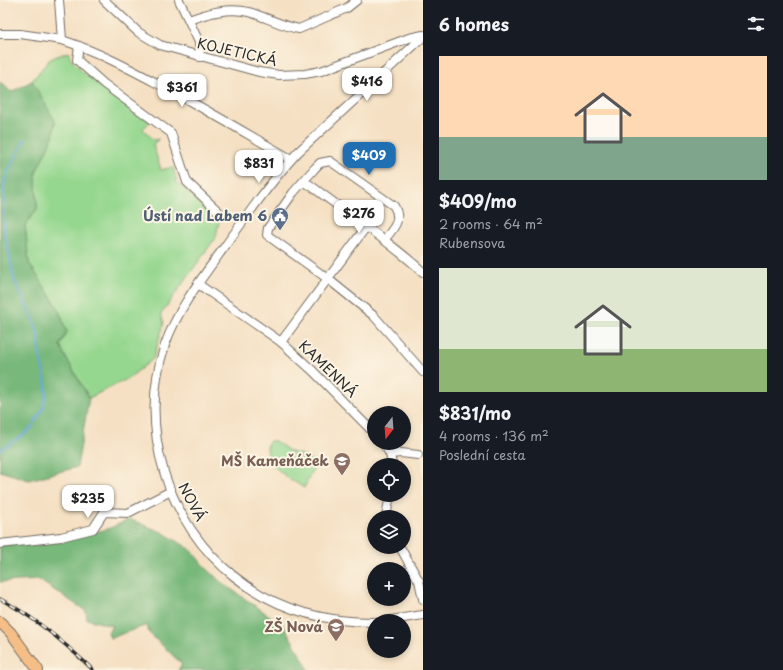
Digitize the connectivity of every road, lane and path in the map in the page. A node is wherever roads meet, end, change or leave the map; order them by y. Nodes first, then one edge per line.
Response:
1 (60, 0) edge
2 (104, 0) edge
3 (179, 0) edge
4 (357, 0) edge
5 (189, 20) junction
6 (0, 34) edge
7 (423, 36) edge
8 (62, 40) junction
9 (78, 46) junction
10 (200, 57) junction
11 (291, 159) junction
12 (303, 182) junction
13 (219, 212) dead end
14 (366, 226) junction
15 (385, 239) junction
16 (423, 272) edge
17 (328, 279) junction
18 (198, 284) junction
19 (281, 342) junction
20 (423, 372) edge
21 (367, 426) edge
22 (387, 450) edge
23 (390, 454) junction
24 (418, 456) dead end
25 (391, 458) edge
26 (171, 491) junction
27 (0, 544) edge
28 (405, 554) edge
29 (421, 579) edge
30 (423, 599) edge
31 (423, 615) edge
32 (411, 617) edge
33 (0, 622) edge
34 (367, 622) edge
35 (38, 670) edge

1 - 8 street
2 - 10 street, KOJETICKÁ
3 - 5 street
4 - 5 street
5 - 10 street
6 - 8 street
7 - 10 street, KOJETICKÁ
7 - 11 street, NOVÁ
8 - 9 street
9 - 11 street
9 - 13 street
11 - 18 street, NOVÁ
12 - 14 street
12 - 15 street
12 - 17 street
14 - 15 street
14 - 17 street
15 - 16 street
17 - 19 street
17 - 20 street
18 - 19 street
18 - 26 street, NOVÁ
19 - 21 street, KAMENNÁ
22 - 23 street
23 - 24 street
23 - 25 street
26 - 27 street
26 - 34 street, NOVÁ
28 - 29 street
29 - 30 street
31 - 32 street
33 - 35 main road

